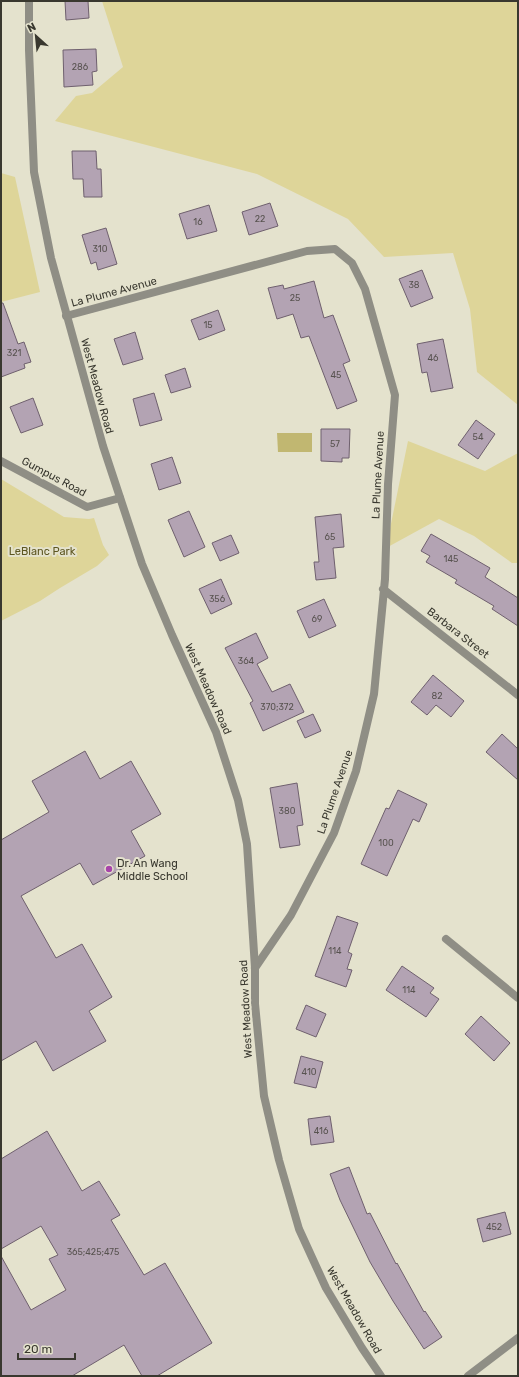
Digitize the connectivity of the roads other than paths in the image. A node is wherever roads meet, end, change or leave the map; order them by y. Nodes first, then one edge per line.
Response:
1 (29, 1) edge
2 (66, 316) junction
3 (1, 461) edge
4 (120, 498) junction
5 (384, 589) junction
6 (518, 695) edge
7 (446, 939) dead end
8 (255, 968) junction
9 (518, 998) edge
10 (518, 1338) edge
11 (381, 1376) edge
12 (468, 1376) edge

1 - 2 street, West Meadow Road
2 - 4 street, West Meadow Road
2 - 5 street, La Plume Avenue
3 - 4 street, Gumpus Road
4 - 8 street, West Meadow Road
5 - 6 street, Barbara Street
5 - 8 street, La Plume Avenue
7 - 9 street
8 - 11 street, West Meadow Road
10 - 12 street

